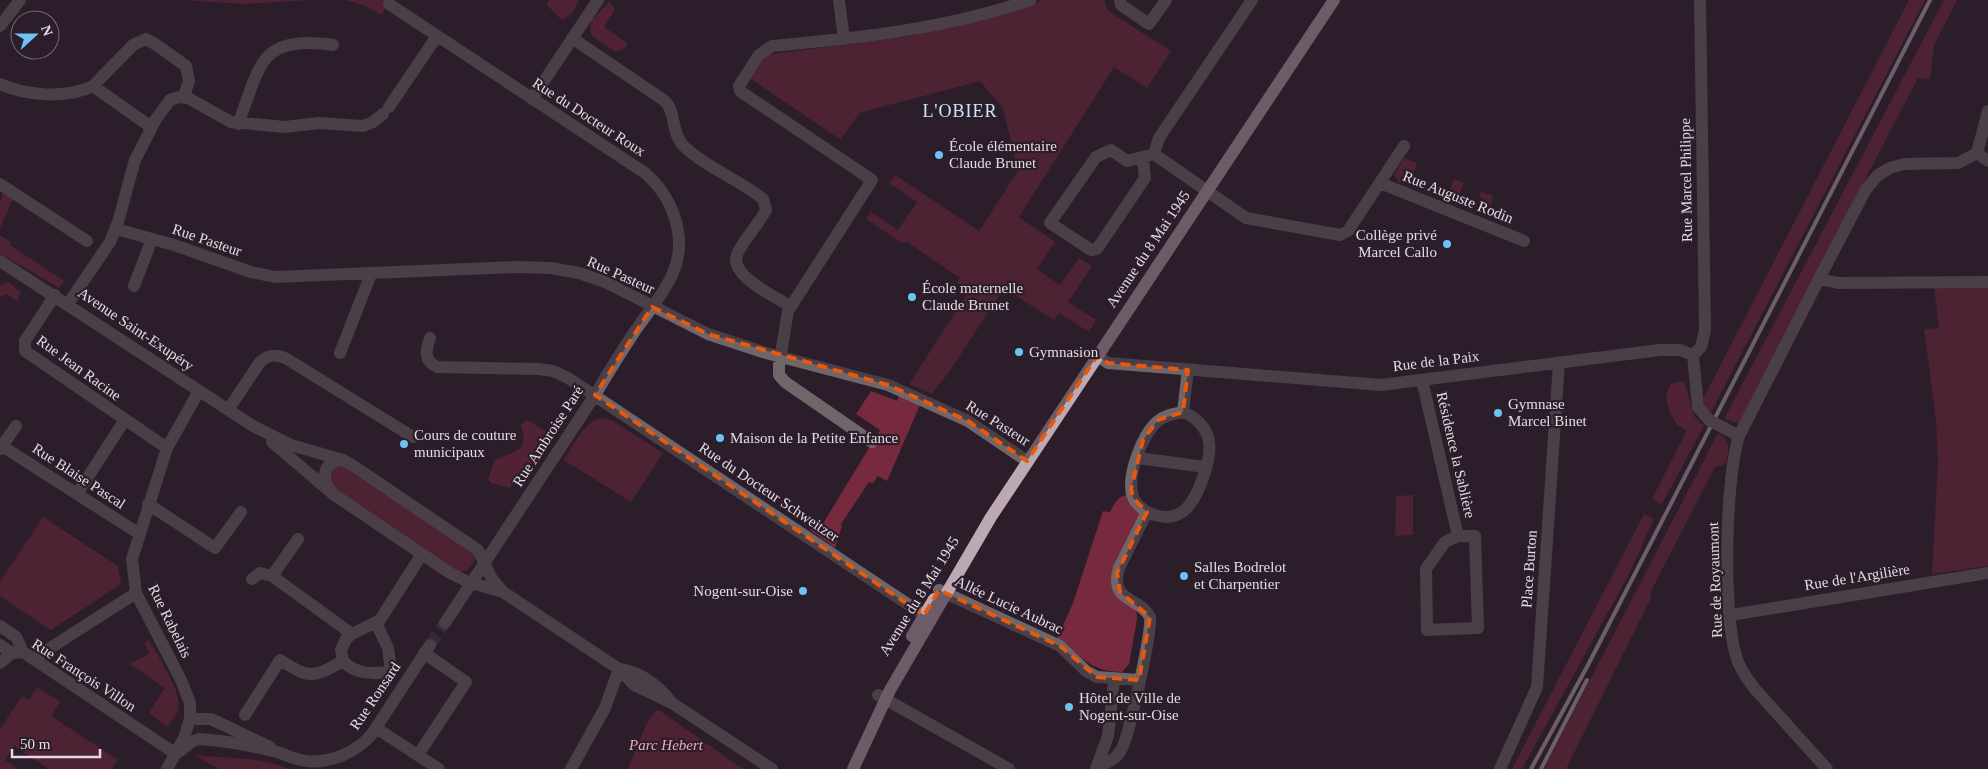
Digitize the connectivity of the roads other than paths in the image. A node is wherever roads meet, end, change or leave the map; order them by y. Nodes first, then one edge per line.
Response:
1 (20, 0) edge
2 (598, 0) edge
3 (839, 0) edge
4 (1030, 0) edge
5 (1120, 0) edge
6 (1166, 0) edge
7 (1252, 0) edge
8 (1334, 0) edge
9 (1700, 0) edge
10 (389, 4) dead end
11 (0, 26) edge
12 (436, 36) junction
13 (572, 38) junction
14 (844, 39) junction
15 (333, 45) dead end
16 (0, 84) edge
17 (93, 86) junction
18 (184, 96) junction
19 (532, 99) junction
20 (1988, 111) edge
21 (238, 124) junction
22 (151, 127) junction
23 (1404, 146) dead end
24 (1977, 153) junction
25 (1148, 156) junction
26 (1988, 162) edge
27 (1380, 183) junction
28 (0, 184) edge
29 (1207, 191) junction
30 (116, 229) junction
31 (152, 239) junction
32 (88, 241) dead end
33 (1524, 241) dead end
34 (0, 261) edge
35 (372, 274) junction
36 (1819, 279) junction
37 (1988, 282) edge
38 (134, 286) dead end
39 (54, 295) junction
40 (68, 304) junction
41 (790, 306) junction
42 (652, 307) junction
43 (430, 338) dead end
44 (340, 353) dead end
45 (1693, 355) junction
46 (1097, 356) junction
47 (780, 357) junction
48 (1559, 362) junction
49 (1188, 370) junction
50 (1422, 380) junction
51 (199, 391) junction
52 (595, 395) junction
53 (228, 410) junction
54 (1183, 412) junction
55 (124, 421) junction
56 (16, 426) dead end
57 (253, 426) junction
58 (1739, 436) junction
59 (412, 437) dead end
60 (872, 442) dead end
61 (1, 447) edge
62 (166, 448) junction
63 (1138, 458) junction
64 (343, 460) junction
65 (1027, 461) junction
66 (1205, 467) junction
67 (76, 494) junction
68 (333, 494) junction
69 (148, 504) junction
70 (241, 512) dead end
71 (1146, 512) junction
72 (138, 533) junction
73 (1458, 536) junction
74 (298, 539) dead end
75 (422, 554) junction
76 (485, 562) junction
77 (1988, 573) edge
78 (272, 576) junction
79 (252, 579) dead end
80 (472, 583) junction
81 (503, 592) junction
82 (943, 592) junction
83 (136, 593) junction
84 (924, 615) junction
85 (1731, 615) junction
86 (445, 623) tunnel mouth
87 (376, 624) junction
88 (0, 626) edge
89 (352, 634) junction
90 (0, 645) edge
91 (23, 655) junction
92 (343, 661) junction
93 (0, 663) edge
94 (619, 669) junction
95 (391, 671) junction
96 (1114, 680) junction
97 (1139, 680) junction
98 (405, 681) junction
99 (882, 697) junction
100 (245, 715) dead end
101 (190, 719) junction
102 (376, 728) junction
103 (281, 753) junction
104 (176, 754) junction
105 (418, 755) junction
106 (1096, 768) edge
107 (167, 769) edge
108 (439, 769) edge
109 (571, 769) edge
110 (772, 769) edge
111 (844, 769) edge
112 (853, 769) edge
113 (1009, 769) edge
114 (1500, 769) edge
115 (1827, 769) edge

1 - 11 street
2 - 13 street
3 - 14 street
4 - 14 street
5 - 6 street
7 - 25 street
8 - 29 main road, Avenue du 8 Mai 1945
9 - 45 street, Rue Marcel Philippe
10 - 12 street, Rue du Docteur Roux
12 - 19 street, Rue du Docteur Roux
12 - 21 street
13 - 19 street
13 - 41 street
14 - 41 street
15 - 21 street
16 - 17 street
17 - 18 street
17 - 22 street
18 - 21 street
18 - 22 street
19 - 42 street, Rue du Docteur Roux
20 - 24 street
22 - 30 street
23 - 27 street, Rue Auguste Rodin
24 - 26 street
24 - 36 street, Rue de Royaumont
25 - 25 street
25 - 29 street, Rue Auguste Rodin
27 - 29 street, Rue Auguste Rodin
27 - 33 street, Rue Auguste Rodin
28 - 32 street
29 - 46 main road, Avenue du 8 Mai 1945
30 - 31 street, Rue Pasteur
30 - 40 street
31 - 35 street, Rue Pasteur
31 - 38 street
34 - 39 street, Avenue Saint-Exupéry
35 - 42 street, Rue Pasteur
35 - 44 street
36 - 37 street
36 - 58 street, Rue de Royaumont
39 - 40 street, Avenue Saint-Exupéry
39 - 55 street, Rue Jean Racine
40 - 51 street, Avenue Saint-Exupéry
41 - 47 street
42 - 47 street, Rue Pasteur
42 - 52 street, Rue Ambroise Paré
43 - 52 street, Rue du Docteur Schweitzer
45 - 48 street, Rue de la Paix
45 - 58 street, bridge
46 - 49 street, Rue de la Paix
46 - 65 main road, Avenue du 8 Mai 1945
47 - 60 street
47 - 65 street, Rue Pasteur
48 - 50 street, Rue de la Paix
48 - 114 street, Place Burton
49 - 50 street, Rue de la Paix
49 - 54 street
50 - 73 street, Résidence la Sablière
51 - 53 street, Avenue Saint-Exupéry
51 - 62 street, Rue Rabelais
52 - 76 street, Rue Ambroise Paré
52 - 84 street, Rue du Docteur Schweitzer
53 - 57 street, Avenue Saint-Exupéry
53 - 59 street
54 - 63 street
54 - 66 street
55 - 62 street, Rue Jean Racine
55 - 67 street
56 - 61 street
57 - 64 street, Avenue Saint-Exupéry
57 - 68 street, Avenue Saint-Exupéry
58 - 85 street, Rue de Royaumont
61 - 67 street, Rue Blaise Pascal
62 - 69 street, Rue Rabelais
63 - 66 street
63 - 71 street
64 - 68 street
64 - 76 street, Avenue Saint-Exupéry
65 - 82 main road, Avenue du 8 Mai 1945
66 - 71 street
67 - 72 street, Rue Blaise Pascal
68 - 75 street, Avenue Saint-Exupéry
69 - 70 street
69 - 72 street, Rue Rabelais
71 - 97 street
72 - 83 street, Rue Rabelais
73 - 73 street, Résidence la Sablière
74 - 78 street
75 - 80 street, Avenue Saint-Exupéry
75 - 87 street
76 - 80 street, Rue Ambroise Paré
76 - 81 street, Avenue Saint-Exupéry
77 - 85 street, Rue de l'Argilière
78 - 79 street
78 - 89 street
80 - 81 street, Avenue Saint-Exupéry
80 - 86 street
81 - 94 street, Avenue Saint-Exupéry
82 - 84 main road, Avenue du 8 Mai 1945
82 - 96 street, Allée Lucie Aubrac
82 - 99 main road, Avenue du 8 Mai 1945
83 - 91 street
83 - 101 street, Rue Rabelais
84 - 99 main road, Avenue du 8 Mai 1945
85 - 115 street, Rue de Royaumont
87 - 89 street
87 - 95 street
88 - 91 street
89 - 92 street
90 - 91 street
91 - 93 street, Rue François Villon
91 - 104 street, Rue François Villon
92 - 95 street
92 - 100 street
94 - 109 street
94 - 110 street, Avenue Saint-Exupéry
95 - 98 street
96 - 97 street, Allée Lucie Aubrac
96 - 106 street
97 - 106 street
98 - 102 street, Rue Ronsard
98 - 105 street, Rue Ronsard
99 - 111 main road
99 - 112 main road
99 - 113 street
101 - 103 street, Rue Ronsard
101 - 104 street, Rue Rabelais
102 - 103 street, Rue Ronsard
102 - 105 street
103 - 104 street, Rue Ronsard
104 - 107 street, Rue Rabelais
105 - 108 street

